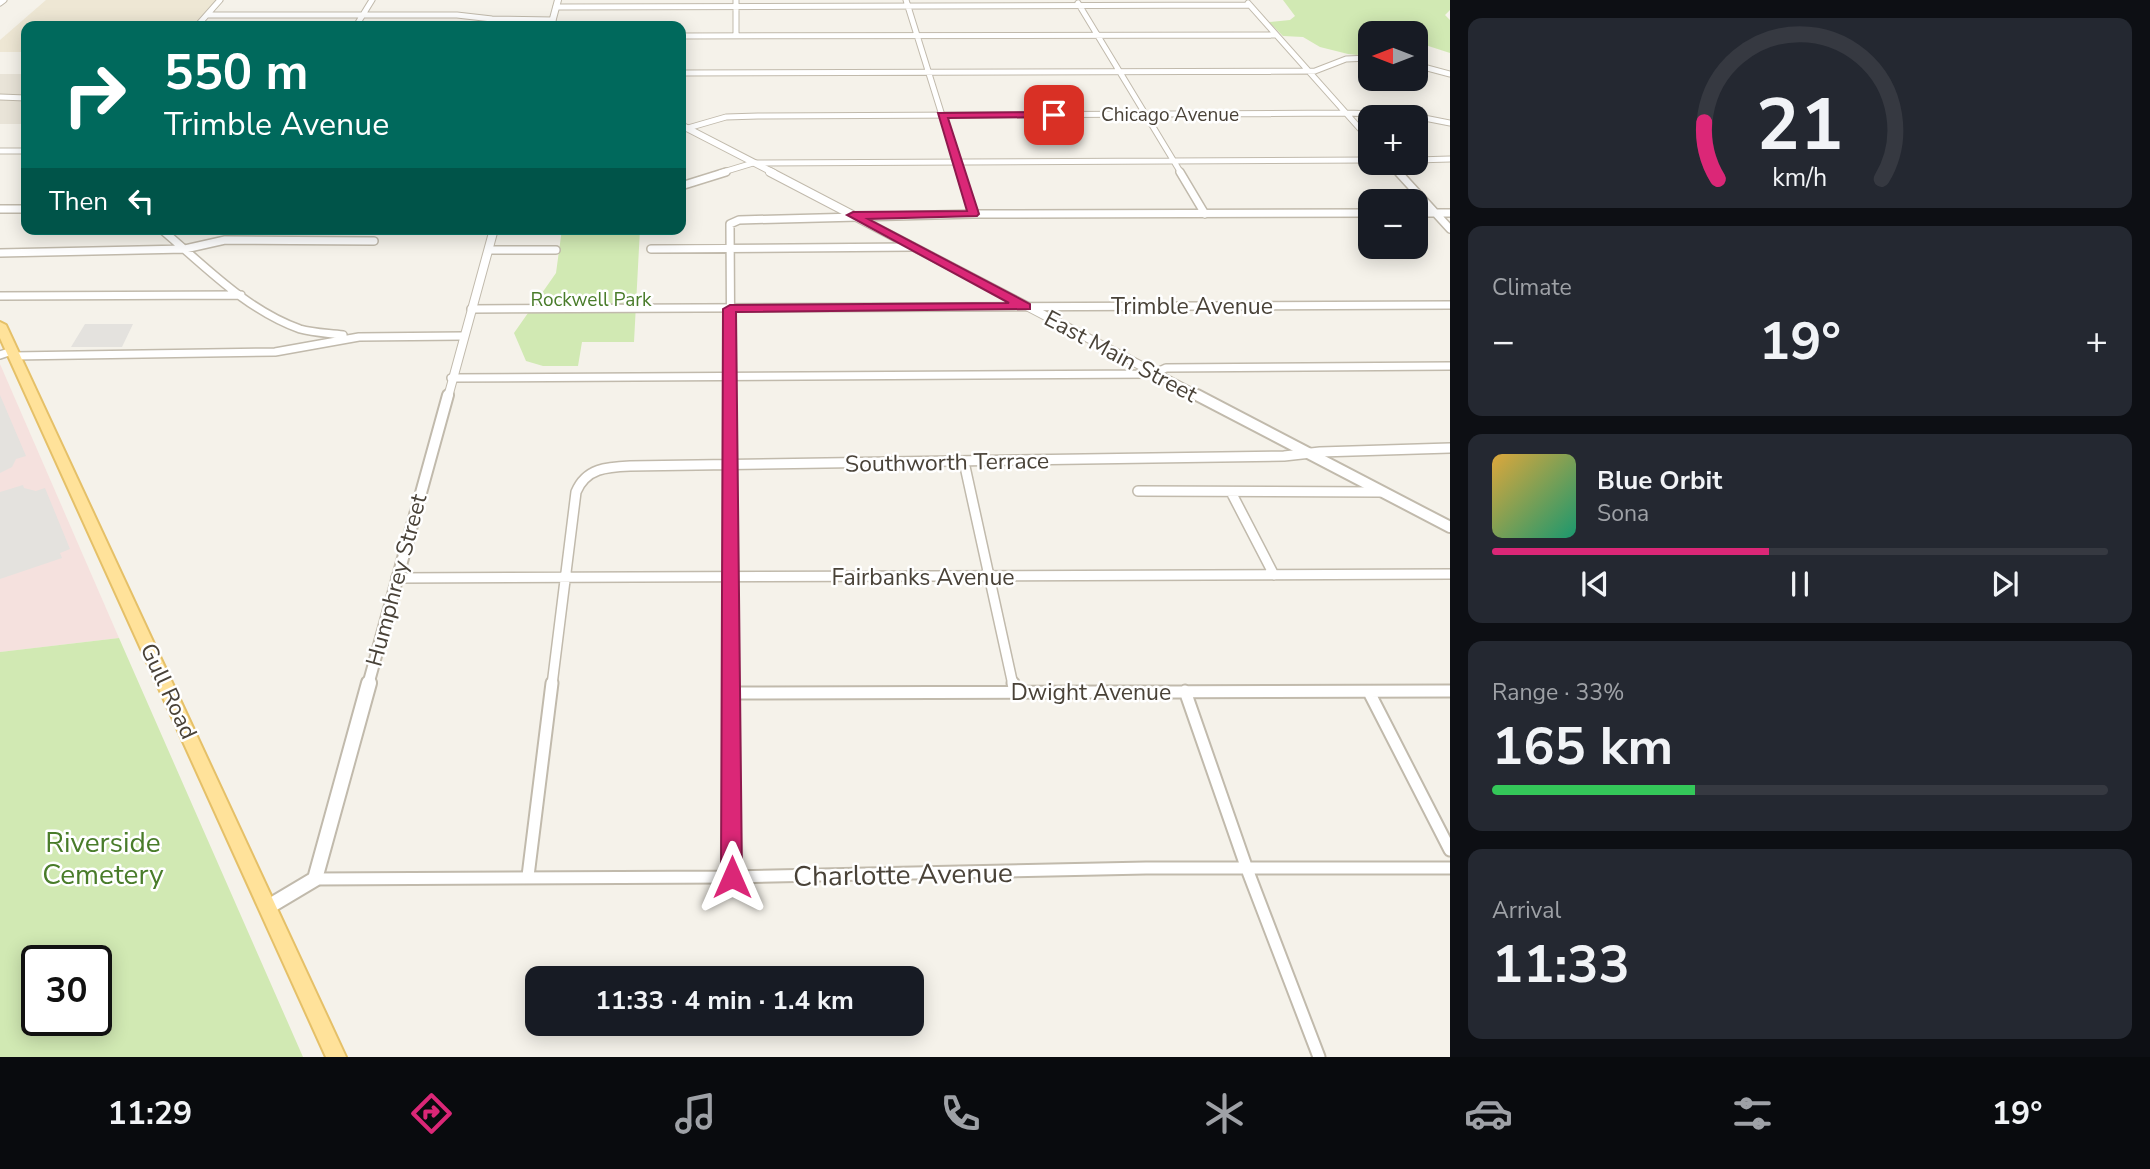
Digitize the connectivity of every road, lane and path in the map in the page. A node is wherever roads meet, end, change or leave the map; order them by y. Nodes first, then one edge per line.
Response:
1 (220, 0) edge
2 (372, 0) edge
3 (1245, 0) edge
4 (557, 3) edge
5 (736, 3) edge
6 (907, 3) edge
7 (1078, 3) edge
8 (1250, 5) junction
9 (207, 15) junction
10 (363, 15) junction
11 (202, 21) edge
12 (359, 21) edge
13 (522, 21) edge
14 (552, 21) edge
15 (1097, 35) junction
16 (1275, 35) junction
17 (686, 36) edge
18 (736, 36) junction
19 (916, 36) junction
20 (1358, 59) edge
21 (1428, 68) edge
22 (1308, 71) junction
23 (929, 72) junction
24 (1120, 72) junction
25 (686, 73) edge
26 (1450, 74) edge
27 (0, 97) edge
28 (21, 98) edge
29 (1346, 113) junction
30 (1146, 114) junction
31 (942, 115) junction
32 (1450, 123) edge
33 (1358, 126) edge
34 (686, 127) edge
35 (686, 130) edge
36 (0, 151) edge
37 (21, 151) edge
38 (1450, 159) edge
39 (1358, 160) edge
40 (1428, 160) edge
41 (957, 161) junction
42 (1173, 161) junction
43 (753, 163) junction
44 (1401, 175) edge
45 (686, 184) edge
46 (0, 209) edge
47 (21, 209) edge
48 (1428, 213) edge
49 (1436, 213) junction
50 (1450, 213) edge
51 (973, 214) junction
52 (1205, 214) junction
53 (1358, 214) edge
54 (853, 215) junction
55 (1450, 229) edge
56 (168, 235) edge
57 (493, 235) edge
58 (374, 241) dead end
59 (913, 247) junction
60 (729, 248) junction
61 (185, 249) junction
62 (650, 249) dead end
63 (489, 250) junction
64 (556, 250) dead end
65 (0, 253) edge
66 (241, 295) junction
67 (0, 296) edge
68 (1450, 305) edge
69 (1026, 307) junction
70 (471, 309) junction
71 (730, 309) junction
72 (0, 325) edge
73 (359, 337) junction
74 (463, 337) junction
75 (9, 354) edge
76 (1450, 366) edge
77 (1153, 374) junction
78 (731, 377) junction
79 (451, 378) junction
80 (1450, 448) edge
81 (1308, 453) junction
82 (964, 462) junction
83 (732, 464) junction
84 (1138, 491) dead end
85 (1231, 492) junction
86 (1380, 492) junction
87 (1450, 527) edge
88 (1450, 574) edge
89 (1274, 575) junction
90 (565, 577) junction
91 (990, 577) junction
92 (396, 578) junction
93 (732, 578) junction
94 (1185, 691) junction
95 (1450, 691) edge
96 (1015, 692) junction
97 (1369, 692) junction
98 (732, 693) junction
99 (1450, 850) edge
100 (1450, 868) edge
101 (1247, 869) junction
102 (528, 876) junction
103 (732, 877) junction
104 (315, 879) junction
105 (268, 907) junction
106 (336, 1057) edge
107 (1319, 1057) edge

1 - 9 street
2 - 10 street
3 - 8 street
4 - 5 street
4 - 14 street
5 - 6 street
5 - 18 street
6 - 7 street
6 - 19 street
7 - 8 street
7 - 15 street
8 - 16 street
9 - 10 street
9 - 11 street
10 - 12 street
10 - 13 street
15 - 16 street
15 - 19 street
15 - 24 street
16 - 22 street
17 - 18 street
18 - 19 street
19 - 23 street
20 - 22 street
21 - 26 street
22 - 24 street
22 - 29 street
23 - 24 street
23 - 25 street
23 - 31 street
24 - 30 street
27 - 28 street
29 - 30 street, Chicago Avenue
29 - 32 street, Chicago Avenue
29 - 33 street
30 - 31 street, Chicago Avenue
30 - 42 street
31 - 34 street, Chicago Avenue
31 - 41 street
35 - 43 street, East Main Street
36 - 37 street
38 - 40 street
39 - 42 street
41 - 42 street
41 - 43 street
41 - 51 street
42 - 52 street
43 - 45 street
43 - 54 street, East Main Street
44 - 49 street
46 - 47 street
48 - 49 street
49 - 50 street
49 - 55 street
51 - 52 street
51 - 54 street
52 - 53 street
54 - 59 street, East Main Street
54 - 60 street
56 - 61 street
57 - 63 street, Humphrey Street
58 - 61 street
59 - 60 street
59 - 69 street, East Main Street
60 - 62 street
60 - 71 street
61 - 65 street
61 - 66 street
63 - 64 street
63 - 70 street, Humphrey Street
66 - 67 street
66 - 73 street
68 - 69 street, Trimble Avenue
69 - 71 street, Trimble Avenue
69 - 77 street, East Main Street
70 - 71 street, Trimble Avenue
70 - 74 street, Humphrey Street
71 - 78 street
72 - 75 main road, Gull Road
73 - 74 street
73 - 75 street
74 - 79 street, Humphrey Street
75 - 105 main road, Gull Road
76 - 77 street
77 - 78 street
77 - 81 street, East Main Street
78 - 79 street
78 - 83 street
79 - 92 street, Humphrey Street
80 - 81 street, Southworth Terrace
81 - 82 street, Southworth Terrace
81 - 86 street, East Main Street
82 - 83 street, Southworth Terrace
82 - 91 street
83 - 90 street, Southworth Terrace
83 - 93 street
84 - 85 street
85 - 86 street
85 - 89 street
86 - 87 street, East Main Street
88 - 89 street, Fairbanks Avenue
89 - 91 street, Fairbanks Avenue
90 - 92 street, Fairbanks Avenue
90 - 93 street, Fairbanks Avenue
90 - 102 street
91 - 93 street, Fairbanks Avenue
91 - 96 street
92 - 104 street, Humphrey Street
93 - 98 street
94 - 96 street, Dwight Avenue
94 - 97 street, Dwight Avenue
94 - 101 street
95 - 97 street, Dwight Avenue
96 - 98 street, Dwight Avenue
97 - 99 street
98 - 103 street
100 - 101 street, Charlotte Avenue
101 - 103 street, Charlotte Avenue
101 - 107 street
102 - 103 street, Charlotte Avenue
102 - 104 street, Charlotte Avenue
104 - 105 street
105 - 106 main road, Gull Road

